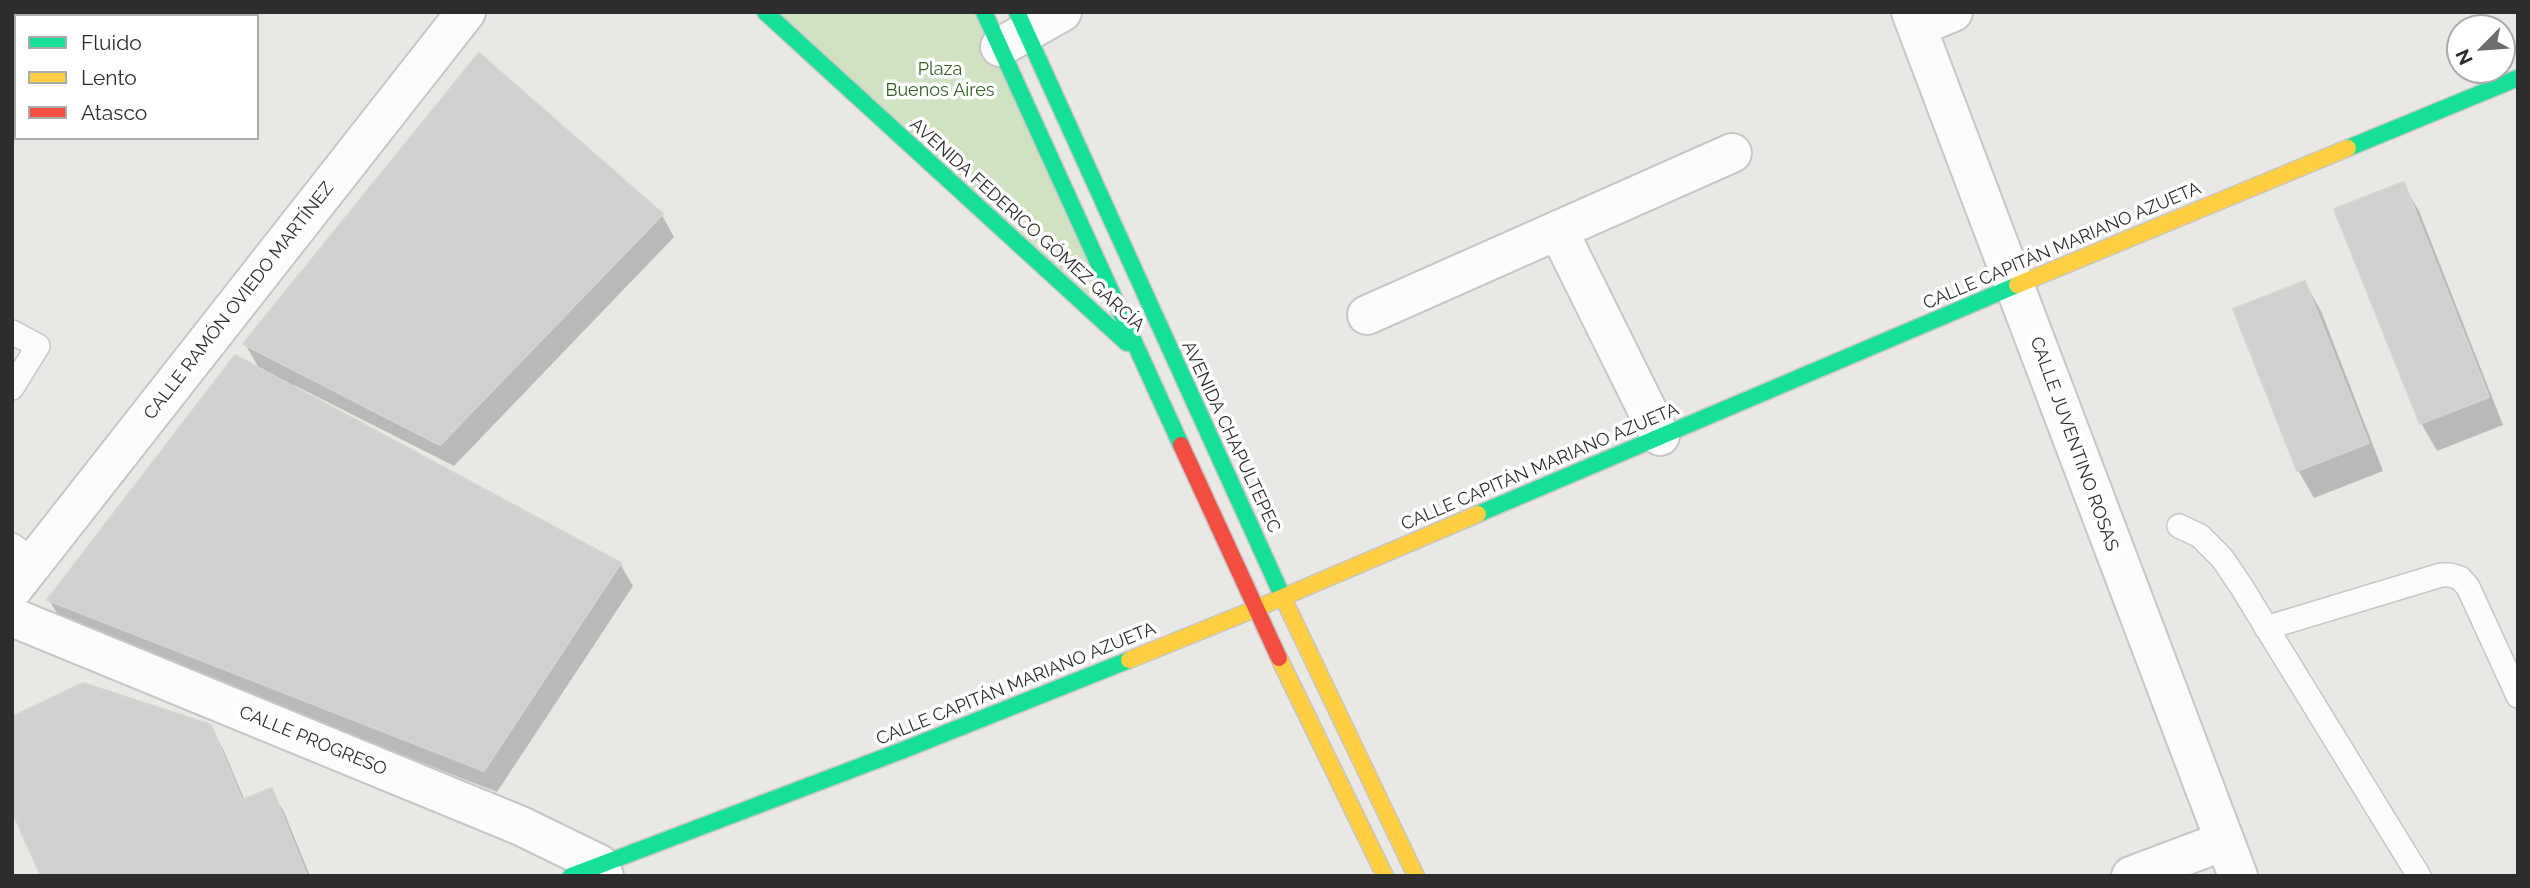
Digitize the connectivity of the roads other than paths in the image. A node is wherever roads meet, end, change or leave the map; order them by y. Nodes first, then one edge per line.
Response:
1 (466, 12) edge
2 (765, 12) edge
3 (984, 12) edge
4 (1062, 12) edge
5 (1953, 12) edge
6 (1914, 20) edge
7 (1014, 30) edge
8 (2518, 78) edge
9 (1732, 153) dead end
10 (1558, 230) junction
11 (2015, 286) junction
12 (1367, 315) dead end
13 (12, 332) edge
14 (1140, 355) junction
15 (1178, 369) junction
16 (12, 388) edge
17 (1660, 436) junction
18 (2179, 526) dead end
19 (20, 565) edge
20 (1283, 597) junction
21 (1255, 609) junction
22 (12, 617) edge
23 (2266, 628) junction
24 (2518, 696) edge
25 (2231, 859) edge
26 (591, 872) edge
27 (1385, 876) edge
28 (1416, 876) edge
29 (2131, 876) edge
30 (2419, 876) edge

1 - 19 street, CALLE RAMÓN OVIEDO MARTÍNEZ
2 - 14 street, AVENIDA FEDERICO GÓMEZ GARCÍA
3 - 7 street
4 - 7 street
5 - 6 street
6 - 11 street, CALLE JUVENTINO ROSAS
7 - 14 street
7 - 15 street, AVENIDA CHAPULTEPEC
8 - 11 street, CALLE CAPITÁN MARIANO AZUETA
9 - 10 street
10 - 12 street
10 - 17 street
11 - 17 street, CALLE CAPITÁN MARIANO AZUETA
11 - 25 street, CALLE JUVENTINO ROSAS
13 - 16 lane
14 - 15 street, AVENIDA FEDERICO GÓMEZ GARCÍA
14 - 21 street
15 - 20 street, AVENIDA CHAPULTEPEC
17 - 20 street, CALLE CAPITÁN MARIANO AZUETA
18 - 23 lane
20 - 21 street, CALLE CAPITÁN MARIANO AZUETA
20 - 28 street, AVENIDA CHAPULTEPEC
21 - 26 street, CALLE CAPITÁN MARIANO AZUETA
21 - 27 street
22 - 26 street, CALLE PROGRESO
23 - 24 lane
23 - 30 lane
25 - 29 street

